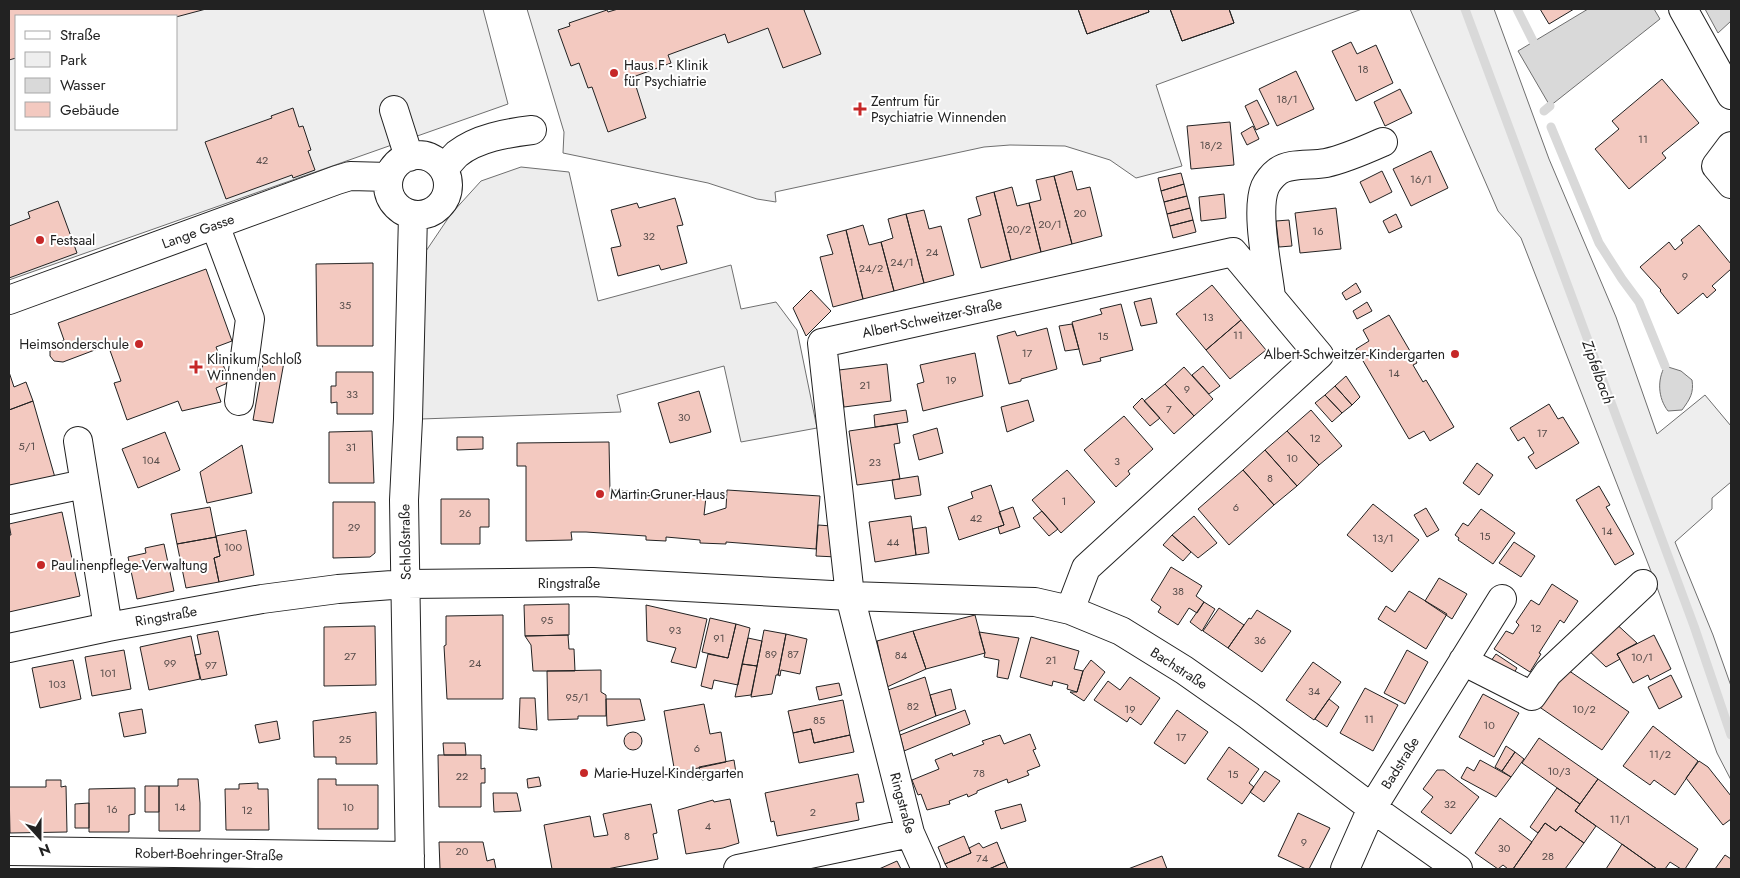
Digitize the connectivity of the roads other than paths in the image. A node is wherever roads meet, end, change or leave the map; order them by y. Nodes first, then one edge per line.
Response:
1 (1683, 9) edge
2 (1731, 95) edge
3 (394, 110) dead end
4 (532, 130) dead end
5 (1383, 142) dead end
6 (1731, 146) edge
7 (409, 157) junction
8 (444, 169) junction
9 (389, 178) junction
10 (1731, 184) edge
11 (413, 215) junction
12 (215, 225) junction
13 (1271, 297) junction
14 (9, 300) edge
15 (239, 401) dead end
16 (78, 441) dead end
17 (84, 484) junction
18 (9, 500) edge
19 (406, 584) junction
20 (1643, 584) dead end
21 (850, 596) junction
22 (1502, 599) dead end
23 (1070, 610) junction
24 (108, 627) junction
25 (9, 648) edge
26 (1463, 661) junction
27 (1372, 808) junction
28 (910, 833) junction
29 (9, 852) edge
30 (410, 862) edge
31 (738, 869) edge
32 (926, 869) edge
33 (1345, 869) edge
34 (1458, 869) edge

1 - 2 street
3 - 7 street
4 - 8 street
5 - 13 street
6 - 10 street
7 - 8 street
7 - 9 street
8 - 11 street
9 - 11 street
9 - 12 street, Lange Gasse
11 - 19 street, Schloßstraße
12 - 14 street, Lange Gasse
12 - 15 street
13 - 21 street, Albert-Schweitzer-Straße
13 - 23 street, Albert-Schweitzer-Straße
16 - 17 street
17 - 18 street
17 - 24 street
19 - 21 street, Ringstraße
19 - 24 street, Ringstraße
19 - 30 street, Schloßstraße
20 - 26 street
21 - 23 street, Bachstraße
21 - 28 street, Ringstraße
22 - 26 street, Badstraße
23 - 27 street, Bachstraße
24 - 25 street, Ringstraße
26 - 27 street, Badstraße
27 - 33 street, Badstraße
27 - 34 street, Bachstraße
28 - 31 street
28 - 32 street, Ringstraße
29 - 30 street, Robert-Boehringer-Straße

